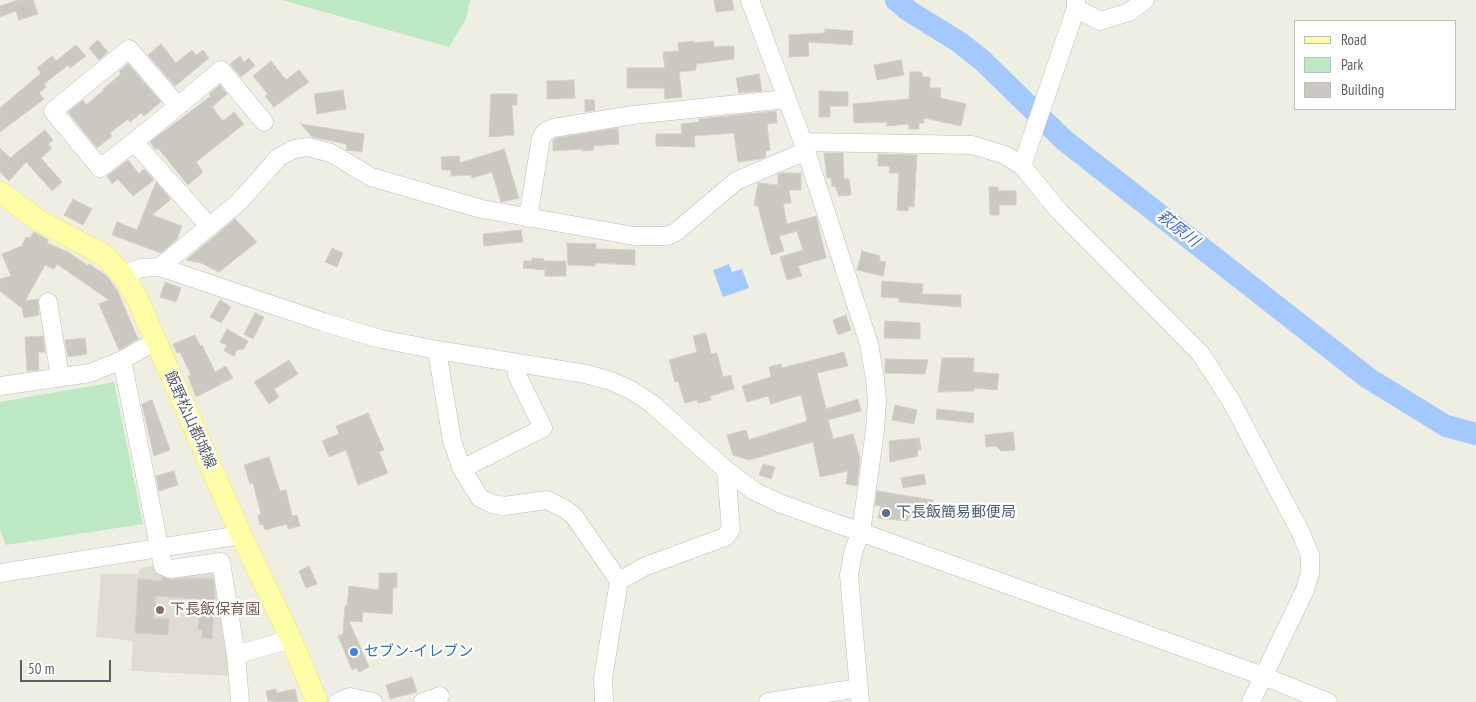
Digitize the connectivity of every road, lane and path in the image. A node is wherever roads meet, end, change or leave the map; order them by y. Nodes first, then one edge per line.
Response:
1 (750, 0) edge
2 (1145, 0) edge
3 (1075, 8) edge
4 (787, 99) junction
5 (178, 106) junction
6 (264, 122) dead end
7 (134, 142) junction
8 (805, 146) junction
9 (1024, 160) junction
10 (0, 192) edge
11 (528, 218) junction
12 (209, 226) junction
13 (160, 267) junction
14 (123, 275) junction
15 (48, 302) dead end
16 (156, 341) junction
17 (437, 350) junction
18 (122, 360) junction
19 (518, 364) junction
20 (60, 377) junction
21 (0, 386) edge
22 (462, 469) junction
23 (726, 470) junction
24 (861, 532) junction
25 (241, 535) junction
26 (160, 547) junction
27 (1, 571) edge
28 (619, 581) junction
29 (291, 639) junction
30 (236, 656) junction
31 (1263, 676) junction
32 (859, 695) edge
33 (440, 696) dead end
34 (240, 702) edge
35 (317, 702) edge
36 (338, 702) edge
37 (373, 702) edge
38 (423, 702) edge
39 (604, 702) edge
40 (768, 702) edge
41 (1251, 702) edge
42 (1328, 702) edge

1 - 4 street
2 - 3 street
3 - 9 street
4 - 8 street
4 - 11 street
5 - 6 street
5 - 7 street
5 - 7 street
7 - 12 street
8 - 9 street
8 - 11 street
8 - 24 street
9 - 31 street
10 - 14 main road, 飯野松山都城線
11 - 12 street
12 - 13 street
13 - 14 street
13 - 17 street
14 - 16 main road, 飯野松山都城線
15 - 20 street
16 - 18 street
16 - 25 main road, 飯野松山都城線
17 - 19 street
17 - 22 street
18 - 20 street
18 - 26 street
19 - 22 street
19 - 23 street
20 - 21 street
22 - 28 street
23 - 24 street
23 - 28 street
24 - 31 street
24 - 32 street
25 - 26 street
25 - 29 main road, 飯野松山都城線
26 - 27 street
26 - 30 street
28 - 39 street
29 - 30 street
29 - 35 main road, 飯野松山都城線
30 - 34 street
31 - 41 street
31 - 42 street
32 - 40 street
33 - 38 street
36 - 37 street

